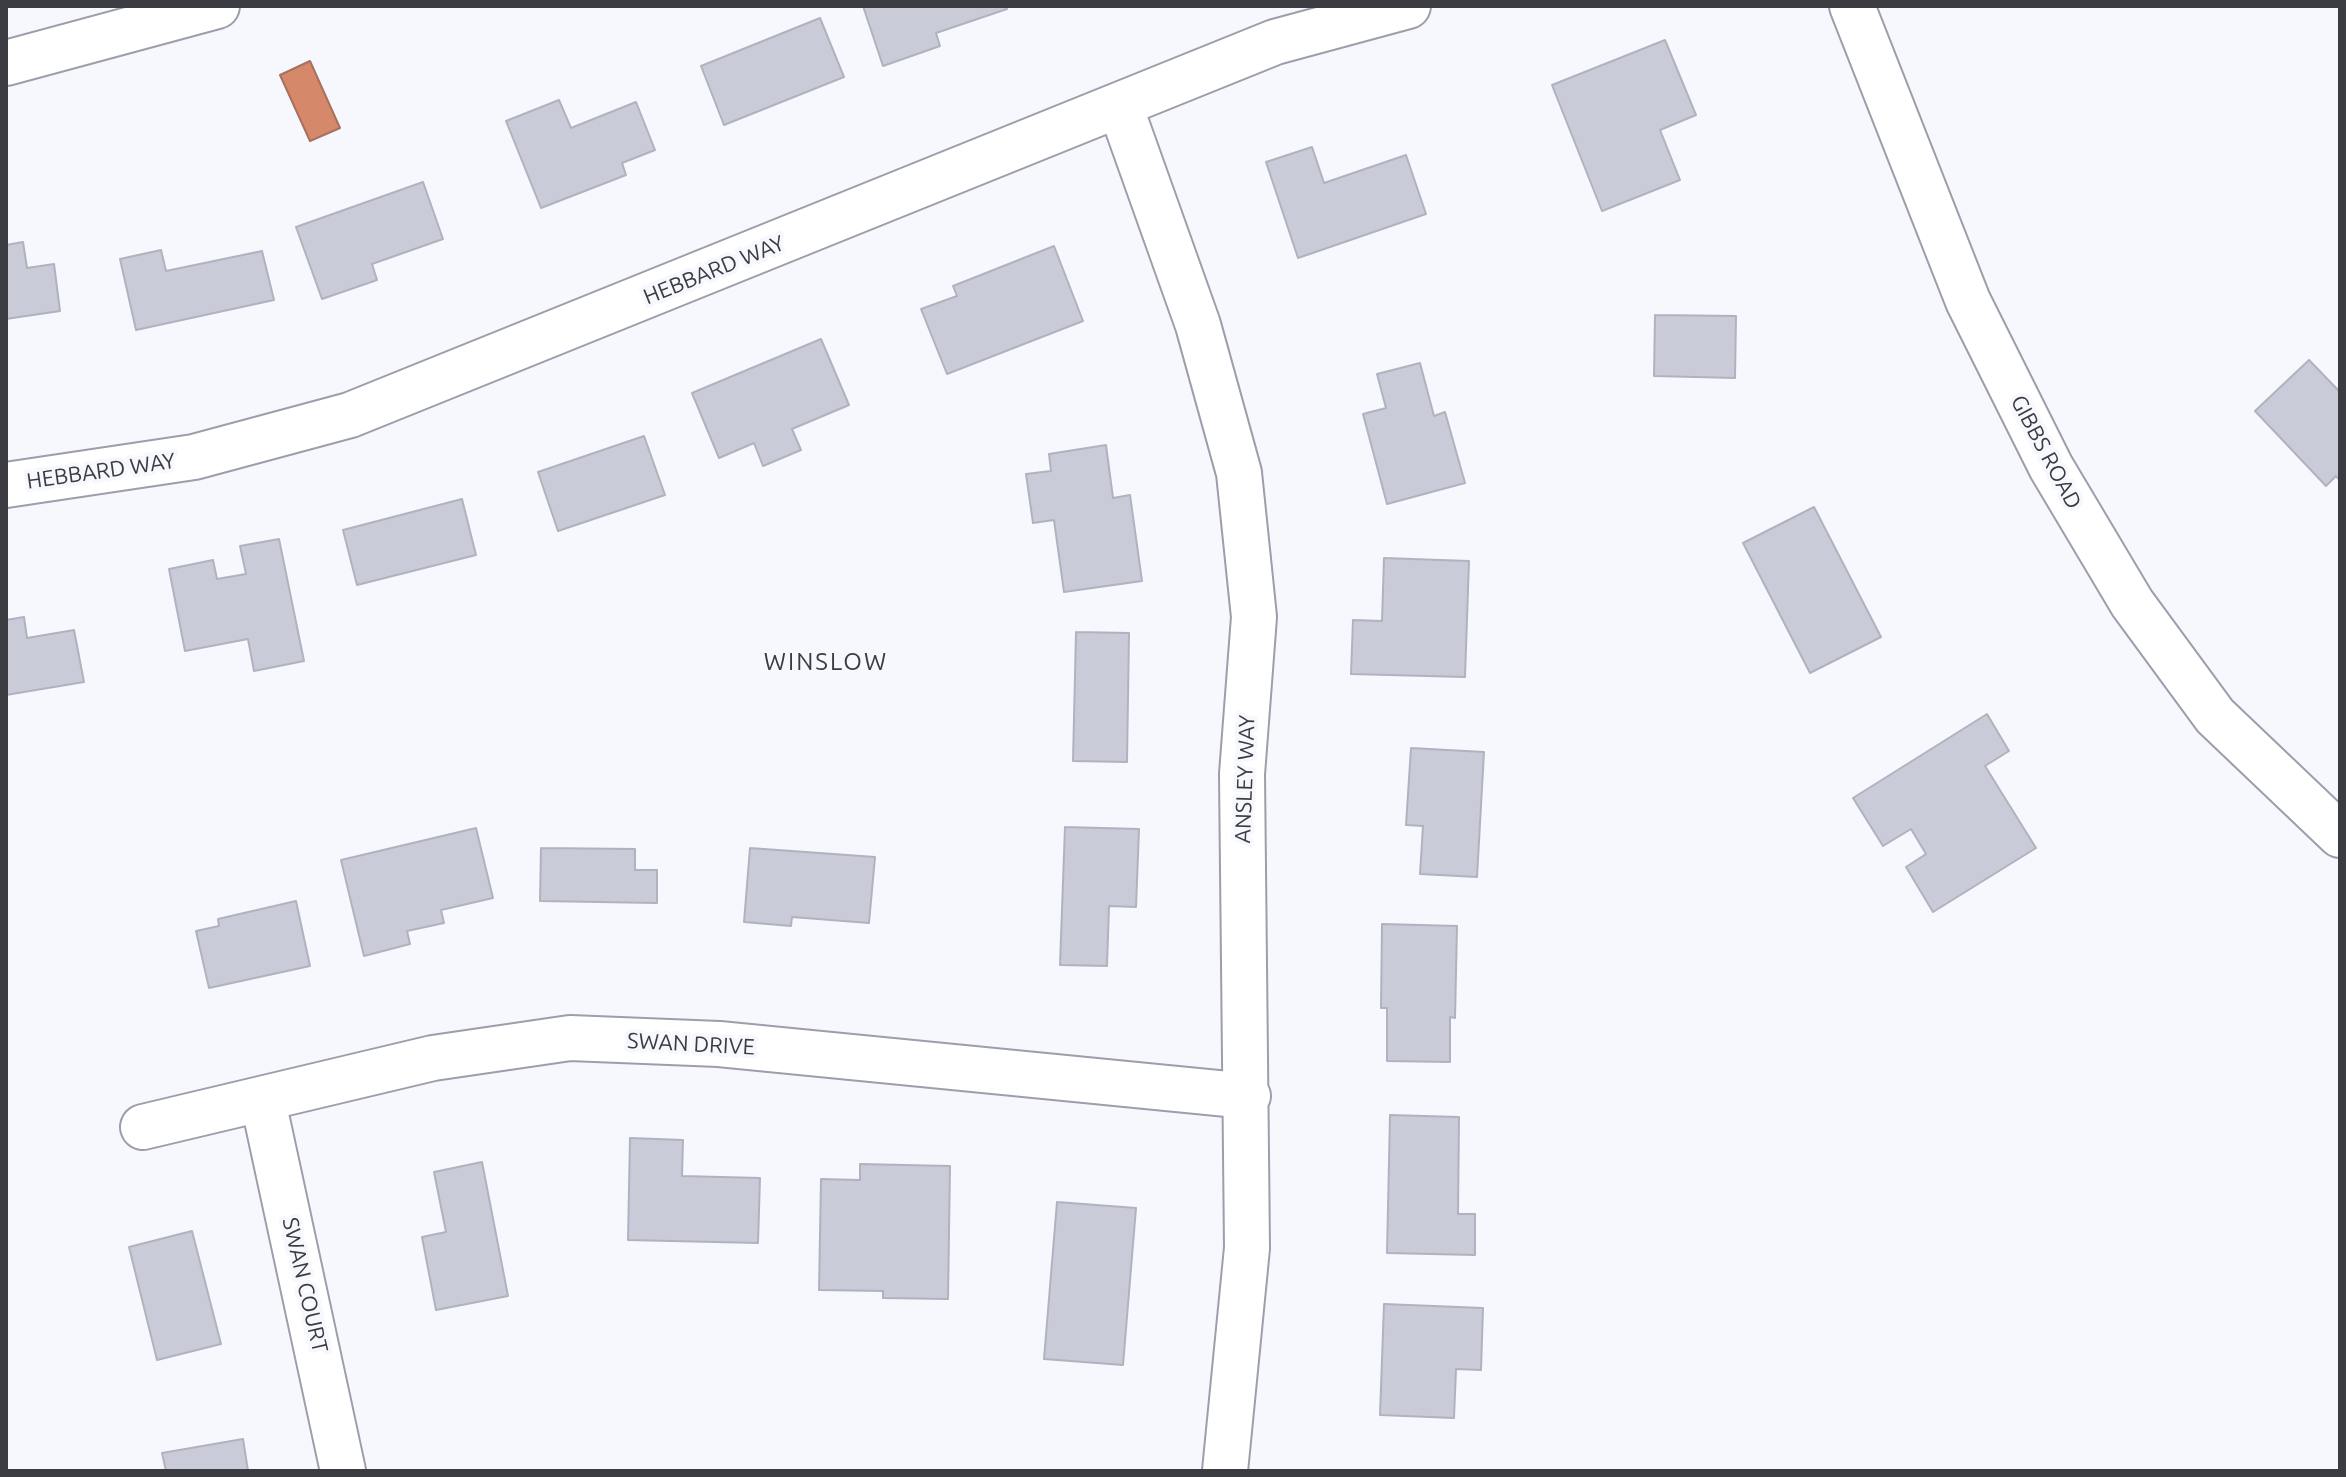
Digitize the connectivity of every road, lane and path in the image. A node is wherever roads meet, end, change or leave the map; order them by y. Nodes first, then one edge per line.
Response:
1 (217, 6) edge
2 (1408, 6) edge
3 (1852, 6) edge
4 (6, 63) edge
5 (1120, 106) junction
6 (6, 485) edge
7 (2340, 835) edge
8 (1248, 1096) junction
9 (263, 1101) junction
10 (143, 1127) dead end
11 (343, 1471) edge
12 (1225, 1471) edge

1 - 4 street
2 - 5 street, HEBBARD WAY
3 - 7 street, GIBBS ROAD
5 - 6 street, HEBBARD WAY
5 - 8 street, ANSLEY WAY
8 - 9 street, SWAN DRIVE
8 - 12 street, ANSLEY WAY
9 - 10 street, SWAN DRIVE
9 - 11 street, SWAN COURT

